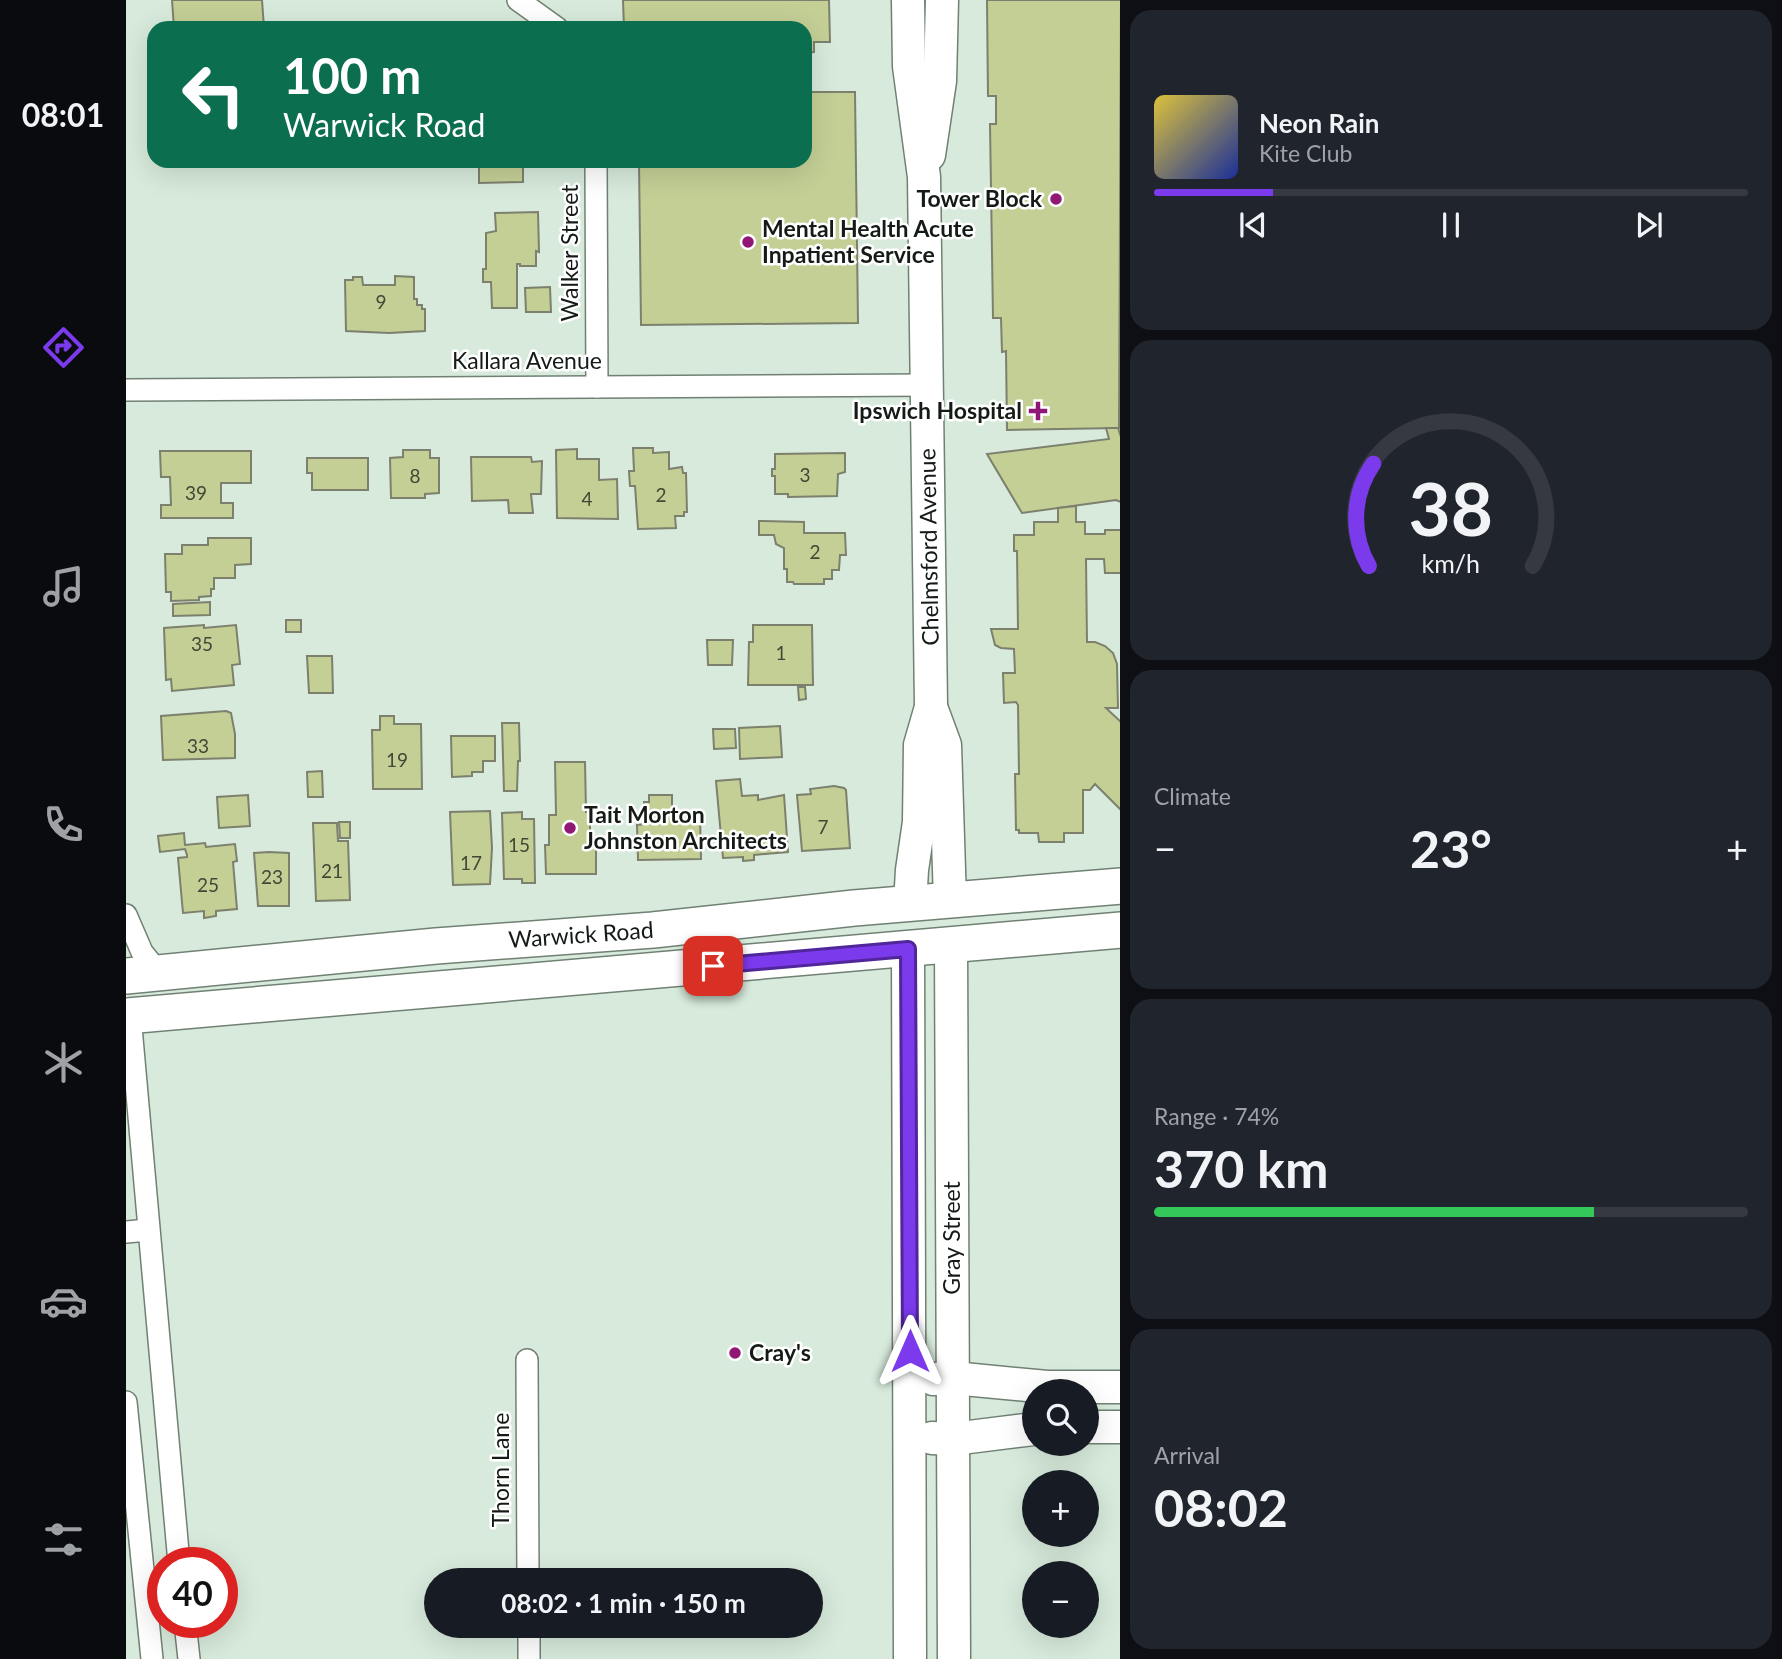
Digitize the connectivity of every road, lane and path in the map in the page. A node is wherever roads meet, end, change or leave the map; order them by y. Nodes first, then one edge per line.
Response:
1 (518, 0) edge
2 (908, 0) edge
3 (926, 0) edge
4 (942, 0) edge
5 (547, 21) edge
6 (596, 168) edge
7 (922, 168) junction
8 (928, 385) junction
9 (597, 387) junction
10 (126, 390) edge
11 (931, 707) junction
12 (1117, 885) edge
13 (950, 901) junction
14 (911, 904) junction
15 (126, 915) edge
16 (1120, 930) edge
17 (951, 945) junction
18 (908, 949) junction
19 (142, 974) edge
20 (127, 1015) edge
21 (909, 1055) junction
22 (952, 1056) junction
23 (148, 1230) junction
24 (126, 1232) edge
25 (527, 1360) dead end
26 (953, 1378) junction
27 (910, 1379) junction
28 (1120, 1387) edge
29 (126, 1402) edge
30 (1099, 1427) edge
31 (1120, 1427) edge
32 (1022, 1430) edge
33 (910, 1438) junction
34 (953, 1439) junction
35 (174, 1513) junction
36 (136, 1516) junction
37 (177, 1547) edge
38 (528, 1568) edge
39 (187, 1638) edge
40 (529, 1638) edge
41 (152, 1659) edge
42 (189, 1659) edge
43 (529, 1659) edge
44 (911, 1659) edge
45 (954, 1659) edge

1 - 5 street
2 - 7 street, Chelmsford Avenue
3 - 7 street
4 - 7 street, Chelmsford Avenue
6 - 9 street, Walker Street
7 - 8 street, Chelmsford Avenue
8 - 9 street, Kallara Avenue
8 - 11 street, Chelmsford Avenue
9 - 10 street, Kallara Avenue
11 - 13 street, Chelmsford Avenue
11 - 14 street, Chelmsford Avenue
12 - 13 main road, Warwick Road
13 - 14 main road, Warwick Road
13 - 17 main road, Gray Street
14 - 18 main road, Gray Street
14 - 19 main road, Warwick Road
15 - 19 street
16 - 17 main road, Warwick Road
17 - 18 main road, Warwick Road
17 - 22 street, Gray Street
18 - 20 main road, Warwick Road
18 - 21 street, Gray Street
20 - 23 street
21 - 22 street
21 - 27 street, Gray Street
22 - 26 street, Gray Street
23 - 24 street
23 - 35 street
25 - 38 street, Thorn Lane
26 - 27 street
26 - 28 street
26 - 34 street, Gray Street
27 - 33 street, Gray Street
29 - 36 street
30 - 31 street
32 - 34 street
33 - 34 street
33 - 44 street, Gray Street
34 - 45 street, Gray Street
35 - 36 street
35 - 37 street
36 - 41 street
39 - 42 street
40 - 43 street

